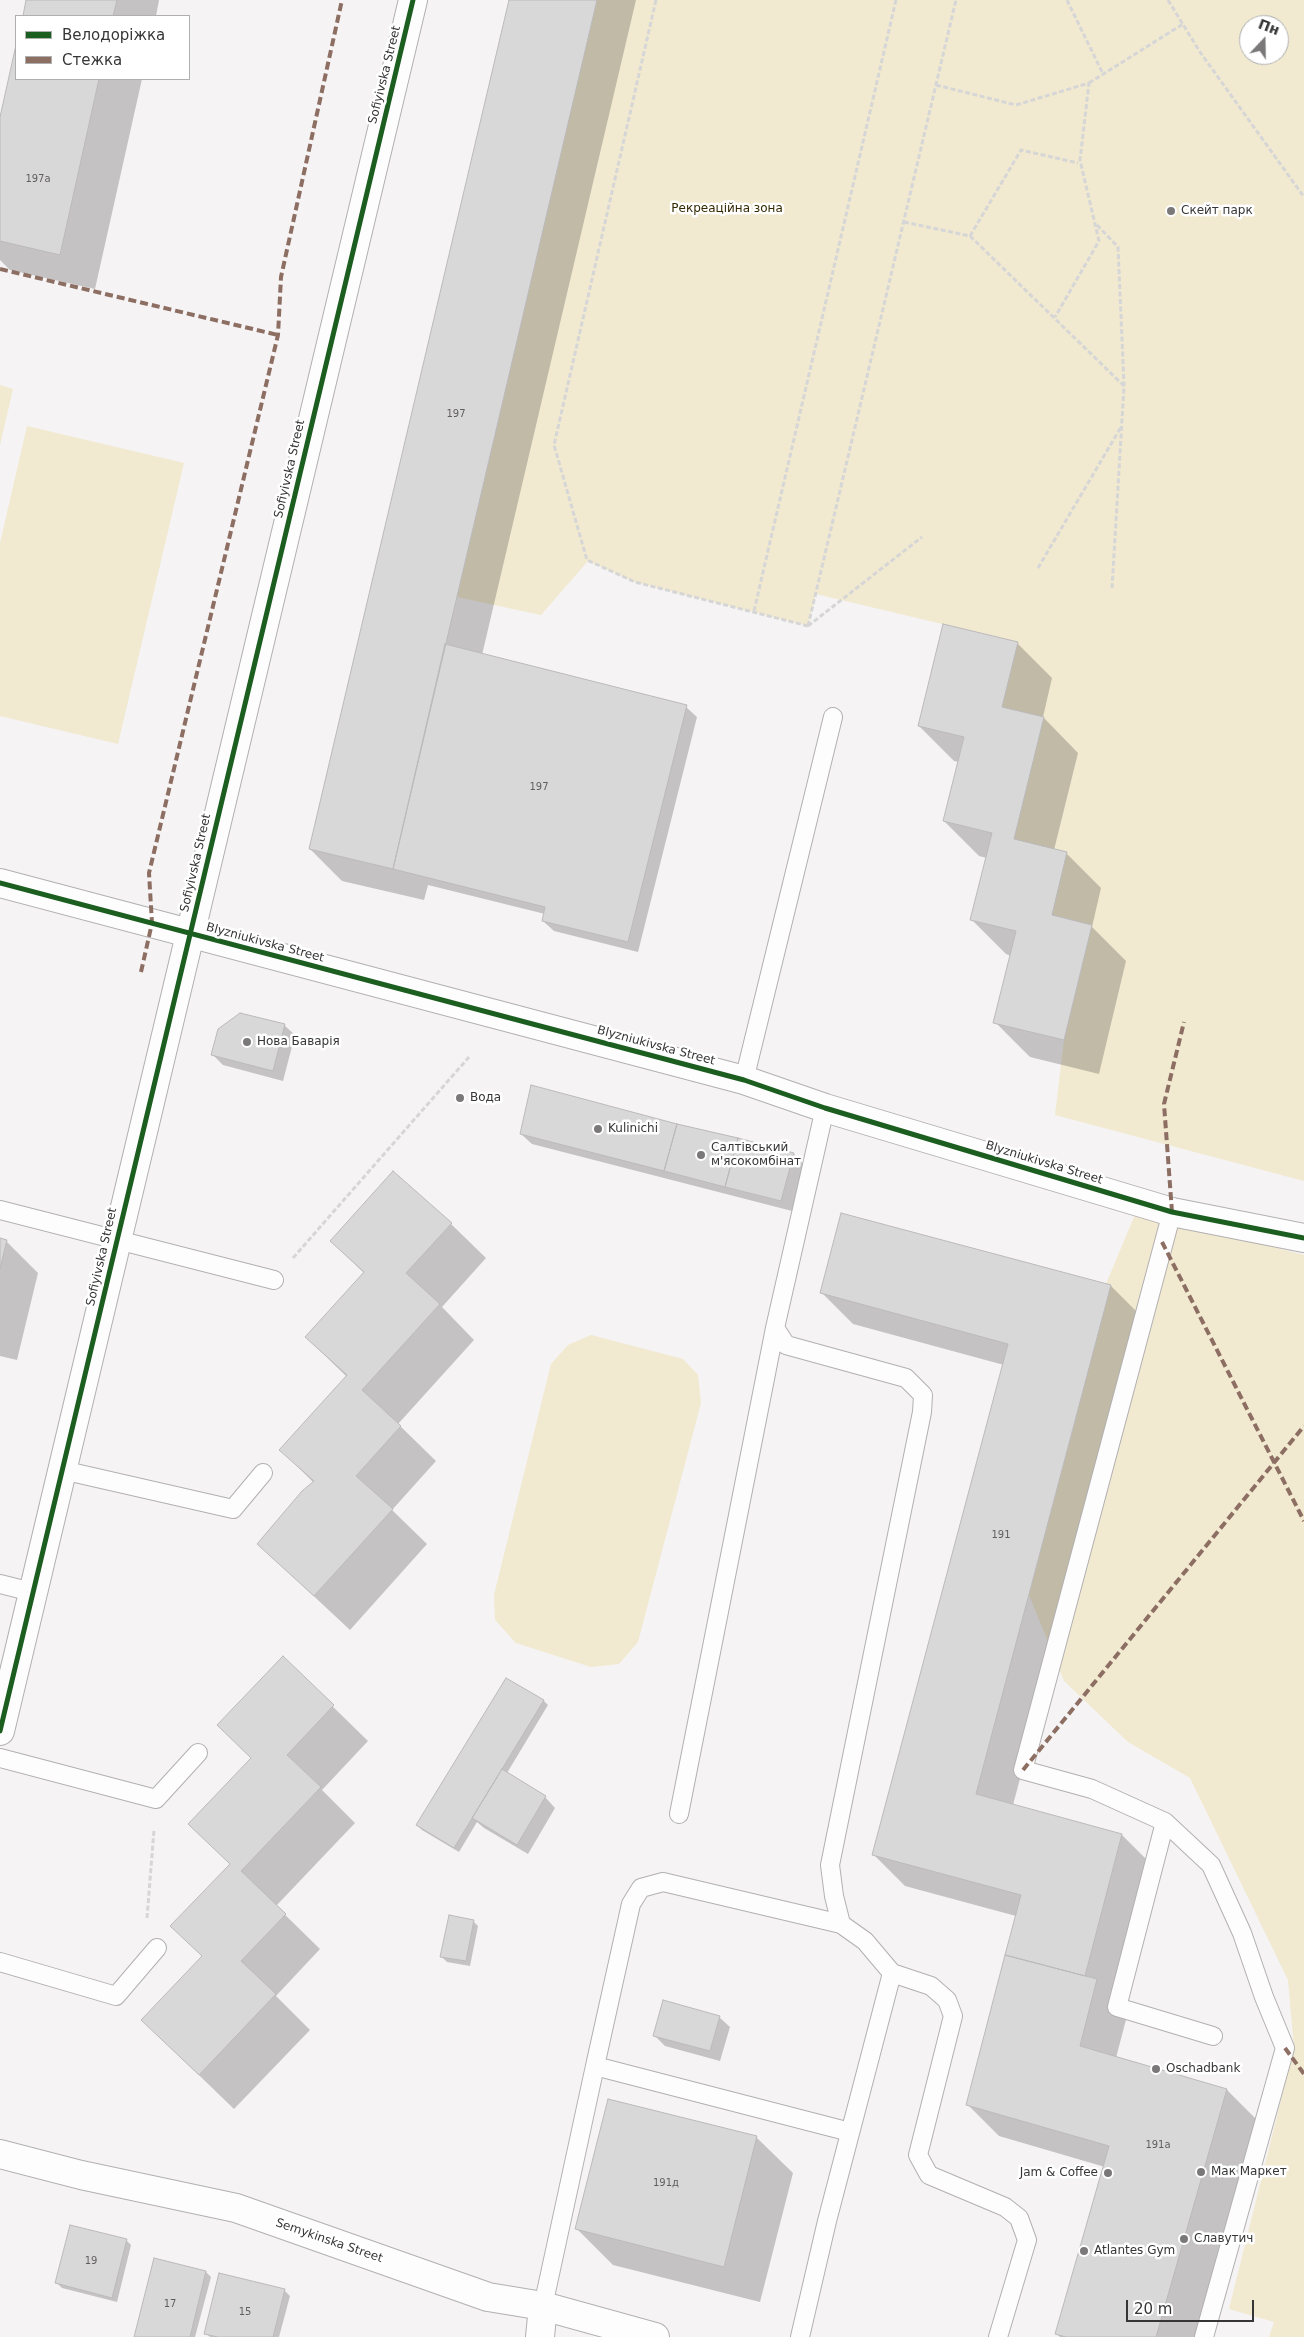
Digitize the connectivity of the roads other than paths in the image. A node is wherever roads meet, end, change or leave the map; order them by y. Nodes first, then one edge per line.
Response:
1 (413, 0) edge
2 (833, 717) dead end
3 (0, 883) edge
4 (189, 933) junction
5 (744, 1080) junction
6 (825, 1108) junction
7 (0, 1210) edge
8 (1172, 1212) junction
9 (1304, 1238) edge
10 (116, 1240) junction
11 (274, 1280) road end
12 (775, 1328) junction
13 (62, 1470) junction
14 (263, 1473) dead end
15 (0, 1584) edge
16 (32, 1592) junction
17 (0, 1731) edge
18 (198, 1753) dead end
19 (0, 1758) edge
20 (679, 1814) dead end
21 (1165, 1822) junction
22 (841, 1924) junction
23 (157, 1948) dead end
24 (0, 1962) edge
25 (892, 1973) junction
26 (1213, 2036) dead end
27 (595, 2066) junction
28 (850, 2132) junction
29 (0, 2154) edge
30 (543, 2306) junction
31 (540, 2337) edge
32 (655, 2337) edge
33 (800, 2337) edge
34 (998, 2337) edge
35 (1204, 2337) edge

1 - 4 street, Sofiyivska Street
2 - 5 lane
3 - 4 street, Blyzniukivska Street
4 - 5 street, Blyzniukivska Street
4 - 10 street, Sofiyivska Street
5 - 6 street, Blyzniukivska Street
6 - 8 street, Blyzniukivska Street
6 - 12 lane
7 - 10 lane
8 - 9 street, Blyzniukivska Street
8 - 21 lane
10 - 11 lane
10 - 13 street, Sofiyivska Street
12 - 20 lane
12 - 22 lane
13 - 14 lane
13 - 16 street, Sofiyivska Street
15 - 16 lane
16 - 17 street, Sofiyivska Street
18 - 19 lane
21 - 26 lane
21 - 35 lane
22 - 25 lane
22 - 27 lane
23 - 24 lane
25 - 28 lane
25 - 34 lane
27 - 28 lane
27 - 30 lane
28 - 33 lane
29 - 30 street, Semykinska Street
30 - 31 street
30 - 32 street, Semykinska Street

